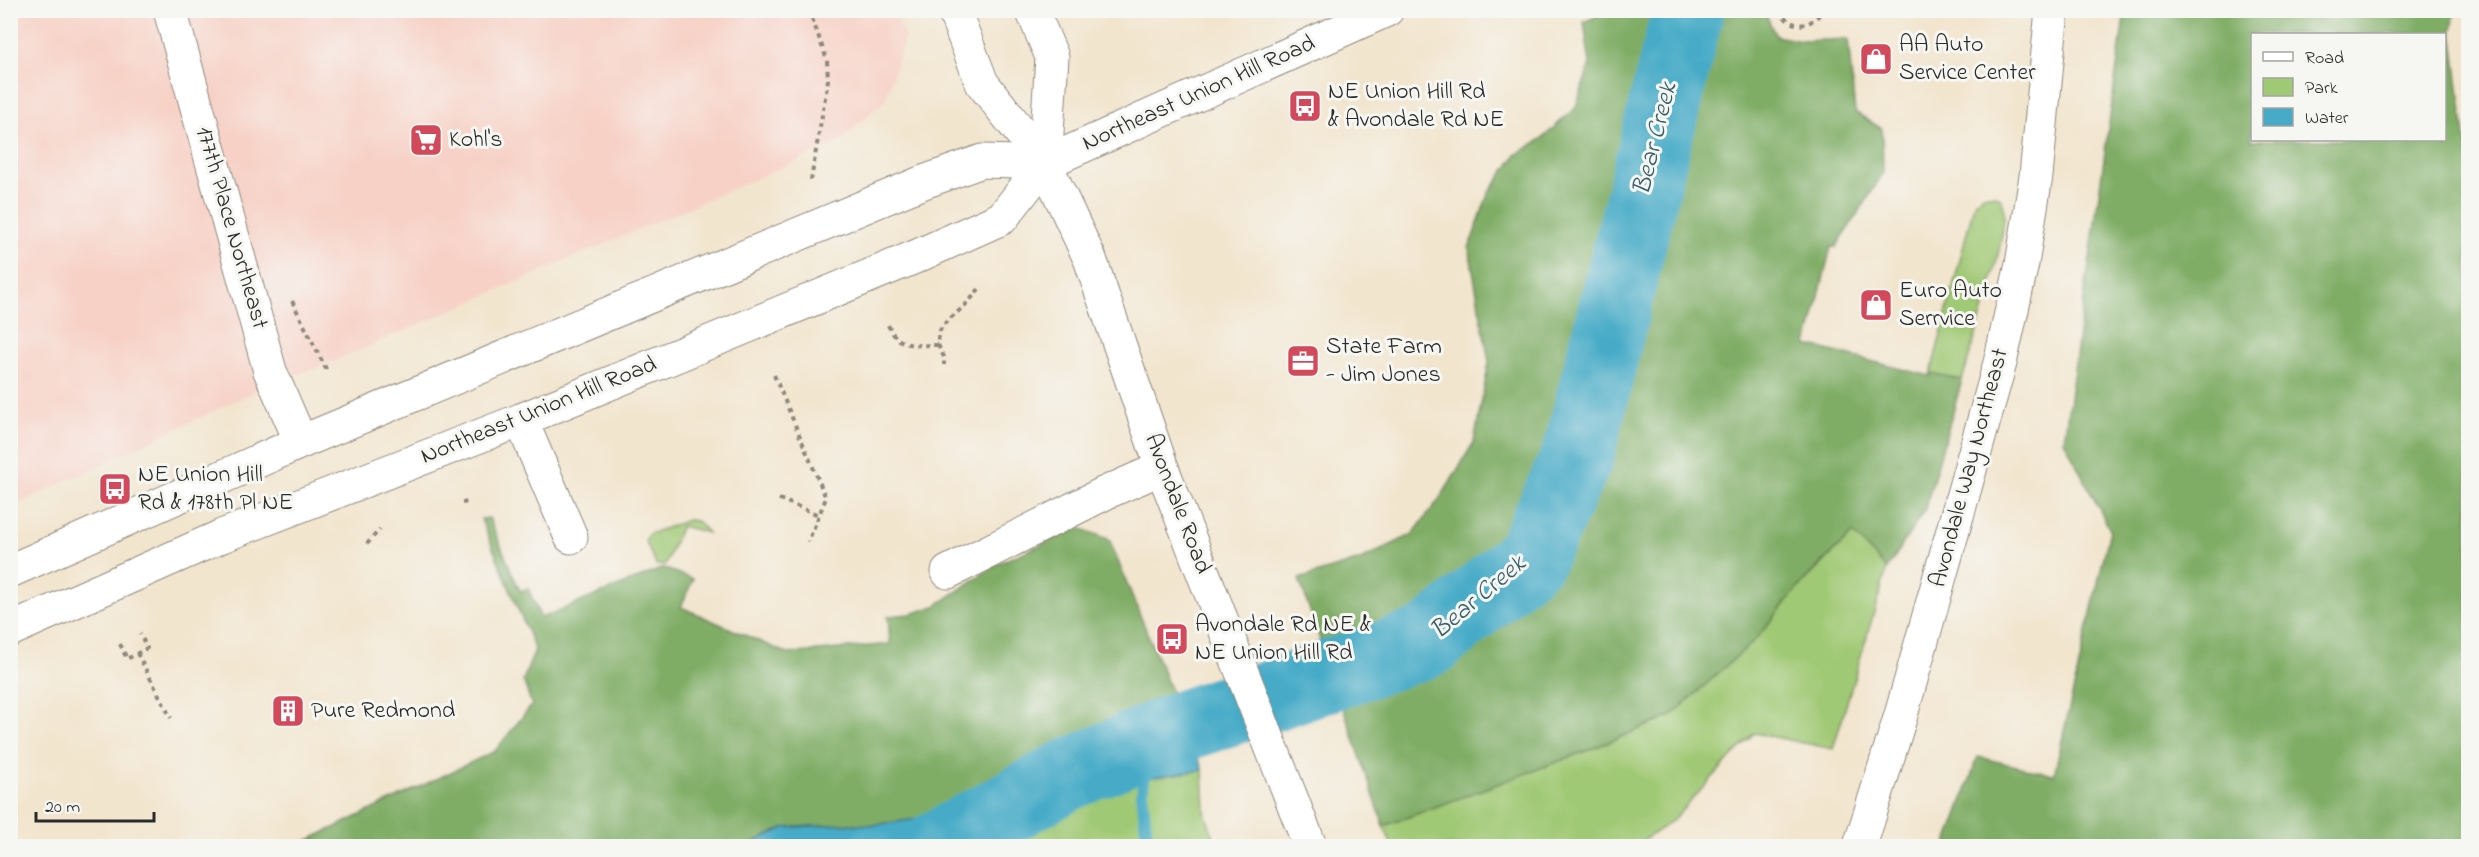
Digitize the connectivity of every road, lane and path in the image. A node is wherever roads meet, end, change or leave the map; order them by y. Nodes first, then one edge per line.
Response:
1 (170, 10) edge
2 (808, 10) edge
3 (954, 10) edge
4 (1032, 10) edge
5 (1387, 10) edge
6 (1779, 10) edge
7 (1823, 10) edge
8 (2052, 10) edge
9 (1045, 163) junction
10 (811, 180) dead end
11 (979, 289) dead end
12 (292, 301) dead end
13 (888, 325) dead end
14 (938, 345) junction
15 (944, 365) dead end
16 (328, 373) dead end
17 (774, 375) dead end
18 (521, 420) junction
19 (301, 442) junction
20 (1162, 468) junction
21 (779, 499) dead end
22 (468, 502) dead end
23 (462, 503) dead end
24 (819, 515) junction
25 (380, 529) dead end
26 (571, 537) dead end
27 (808, 542) dead end
28 (367, 544) dead end
29 (10, 571) edge
30 (948, 572) dead end
31 (10, 630) edge
32 (140, 634) dead end
33 (120, 644) dead end
34 (137, 653) junction
35 (171, 718) dead end
36 (1310, 846) edge
37 (1860, 846) edge

1 - 19 main road, 177th Place Northeast
2 - 10 path
3 - 9 main road, Avondale Road
4 - 9 main road
5 - 9 main road, Northeast Union Hill Road
6 - 7 path
8 - 37 main road, Avondale Way Northeast
9 - 18 main road, Northeast Union Hill Road
9 - 19 main road, Northeast Union Hill Road
9 - 20 main road, Avondale Road
11 - 14 path
12 - 16 path
13 - 14 path
14 - 15 path
17 - 24 path
18 - 26 main road
18 - 31 main road, Northeast Union Hill Road
19 - 29 main road, Northeast Union Hill Road
20 - 30 main road
20 - 36 main road, Avondale Road
21 - 24 path
22 - 23 path
24 - 27 path
25 - 28 path
32 - 34 path
33 - 34 path
34 - 35 path

